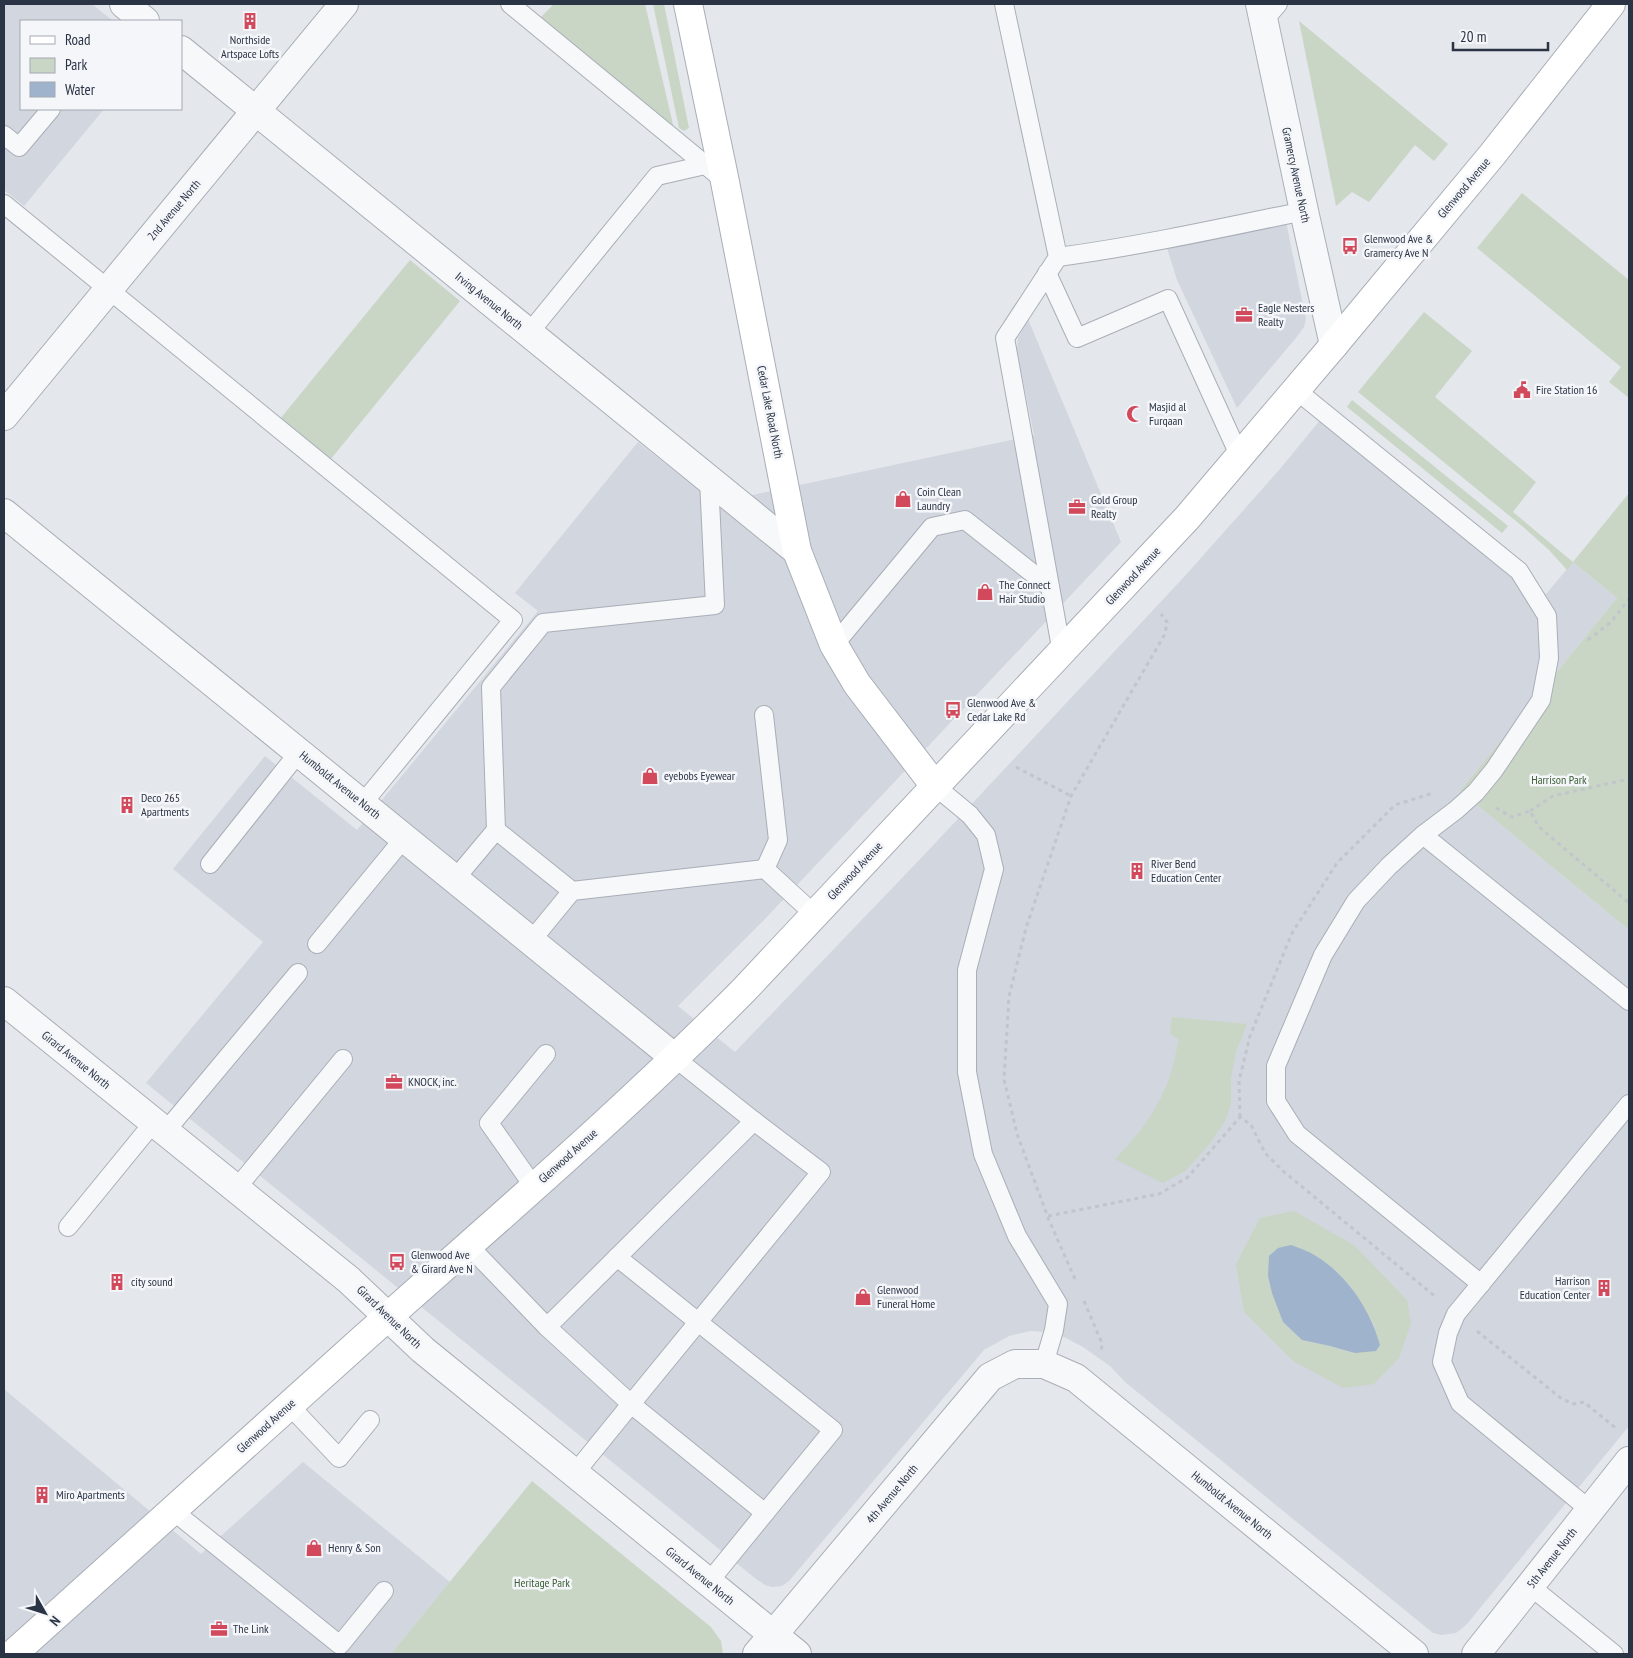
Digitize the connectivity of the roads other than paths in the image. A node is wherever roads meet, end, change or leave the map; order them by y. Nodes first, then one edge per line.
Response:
1 (344, 4) edge
2 (510, 4) edge
3 (688, 4) edge
4 (1004, 4) edge
5 (1611, 4) edge
6 (1268, 9) edge
7 (182, 51) edge
8 (50, 110) edge
9 (256, 111) junction
10 (4, 134) edge
11 (715, 173) junction
12 (4, 204) edge
13 (1304, 212) junction
14 (1058, 257) junction
15 (1047, 273) junction
16 (108, 289) junction
17 (529, 333) junction
18 (1334, 345) junction
19 (1296, 390) junction
20 (4, 416) edge
21 (1240, 456) junction
22 (709, 480) junction
23 (4, 513) edge
24 (797, 551) junction
25 (1050, 587) junction
26 (834, 645) junction
27 (1062, 653) junction
28 (764, 715) dead end
29 (299, 752) junction
30 (935, 786) junction
31 (363, 803) junction
32 (496, 830) junction
33 (1423, 835) junction
34 (405, 837) junction
35 (210, 864) dead end
36 (765, 869) junction
37 (455, 879) junction
38 (572, 891) junction
39 (814, 914) junction
40 (531, 941) junction
41 (317, 944) dead end
42 (298, 973) dead end
43 (1629, 1001) edge
44 (4, 1003) edge
45 (546, 1054) dead end
46 (675, 1058) junction
47 (343, 1059) dead end
48 (1629, 1104) edge
49 (754, 1121) junction
50 (159, 1128) junction
51 (534, 1186) junction
52 (236, 1189) junction
53 (68, 1227) dead end
54 (469, 1246) junction
55 (617, 1257) junction
56 (1481, 1284) junction
57 (388, 1317) junction
58 (698, 1322) junction
59 (547, 1327) junction
60 (1044, 1364) junction
61 (631, 1404) junction
62 (289, 1405) junction
63 (370, 1420) dead end
64 (1629, 1461) edge
65 (575, 1473) junction
66 (172, 1510) junction
67 (1590, 1510) junction
68 (764, 1513) junction
69 (708, 1582) junction
70 (1530, 1586) junction
71 (384, 1591) dead end
72 (765, 1644) edge
73 (336, 1650) edge
74 (13, 1654) edge
75 (797, 1654) edge
76 (1414, 1654) edge
77 (1476, 1654) edge
78 (1614, 1654) edge

1 - 9 street, 2nd Avenue North
2 - 11 lane
3 - 11 street, Cedar Lake Road North
4 - 14 lane
5 - 18 street, Glenwood Avenue
6 - 13 street, Gramercy Avenue North
7 - 9 street, Irving Avenue North
8 - 10 lane
9 - 16 street, 2nd Avenue North
9 - 17 street, Irving Avenue North
11 - 17 lane
11 - 24 street, Cedar Lake Road North
12 - 16 lane
13 - 14 lane
13 - 18 street, Gramercy Avenue North
14 - 15 lane
15 - 21 lane
15 - 25 lane
16 - 20 street, 2nd Avenue North
16 - 31 lane
17 - 22 street, Irving Avenue North
18 - 19 street, Glenwood Avenue
19 - 21 street, Glenwood Avenue
19 - 33 lane
21 - 27 street, Glenwood Avenue
22 - 24 street, Irving Avenue North
22 - 32 lane
23 - 29 street, Humboldt Avenue North
24 - 26 street, Cedar Lake Road North
25 - 26 lane
25 - 27 lane
26 - 30 street, Cedar Lake Road North
27 - 30 street, Glenwood Avenue
28 - 36 lane
29 - 31 street, Humboldt Avenue North
29 - 35 lane
30 - 39 street, Glenwood Avenue
30 - 60 lane
31 - 34 street, Humboldt Avenue North
32 - 37 lane
32 - 38 lane
33 - 43 lane
33 - 56 lane
34 - 37 street, Humboldt Avenue North
34 - 41 lane
36 - 38 lane
36 - 39 lane
37 - 40 street, Humboldt Avenue North
38 - 40 lane
39 - 46 street, Glenwood Avenue
40 - 46 street, Humboldt Avenue North
42 - 50 lane
44 - 50 street, Girard Avenue North
45 - 51 lane
46 - 49 lane
46 - 51 street, Glenwood Avenue
47 - 52 lane
48 - 56 lane
49 - 55 lane
49 - 58 lane
50 - 52 street, Girard Avenue North
50 - 53 lane
51 - 54 street, Glenwood Avenue
52 - 57 street, Girard Avenue North
54 - 57 street, Glenwood Avenue
54 - 59 lane
55 - 58 lane
55 - 59 lane
56 - 67 lane
57 - 62 street, Glenwood Avenue
57 - 65 street, Girard Avenue North
58 - 61 lane
58 - 68 lane
59 - 61 lane
60 - 72 street, 4th Avenue North
60 - 76 street, Humboldt Avenue North
61 - 65 lane
61 - 68 lane
62 - 63 lane
62 - 66 street, Glenwood Avenue
64 - 67 street, 5th Avenue North
65 - 69 street, Girard Avenue North
66 - 73 lane
66 - 74 street, Glenwood Avenue
67 - 70 street, 5th Avenue North
68 - 69 lane
69 - 72 street, Girard Avenue North
70 - 77 street, 5th Avenue North
70 - 78 lane
71 - 73 lane
72 - 75 street, Girard Avenue North

